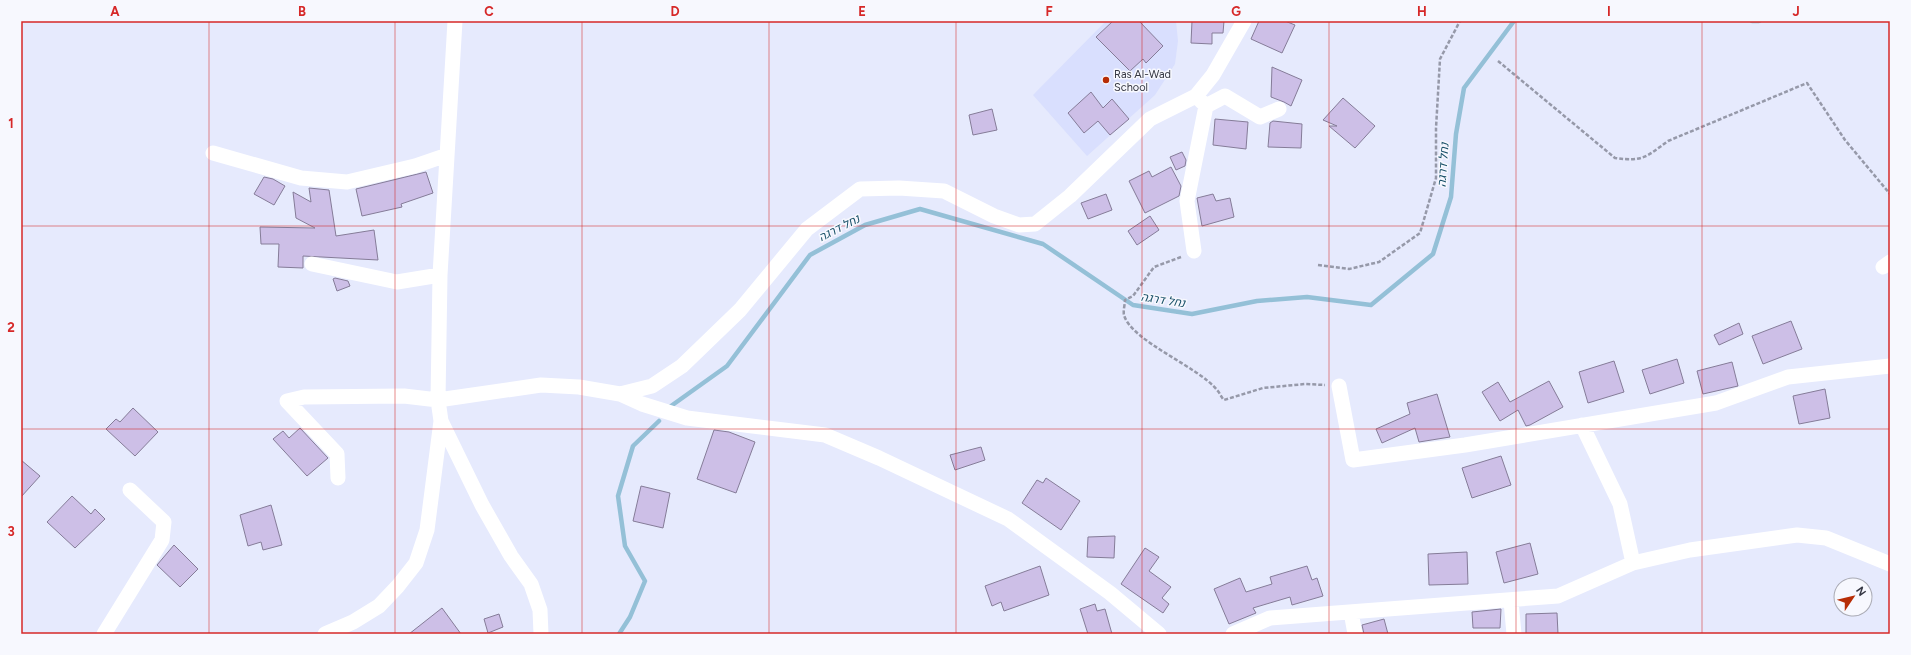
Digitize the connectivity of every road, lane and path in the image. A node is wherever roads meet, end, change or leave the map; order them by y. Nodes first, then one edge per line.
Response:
1 (455, 21) edge
2 (1244, 21) edge
3 (1460, 21) edge
4 (1498, 61) dead end
5 (1201, 102) junction
6 (1279, 109) dead end
7 (213, 153) dead end
8 (447, 155) junction
9 (1890, 194) edge
10 (1194, 251) joint
11 (312, 264) dead end
12 (1318, 265) dead end
13 (440, 275) junction
14 (1890, 366) edge
15 (1339, 386) joint
16 (620, 394) junction
17 (438, 400) junction
18 (441, 421) junction
19 (1582, 425) junction
20 (338, 478) dead end
21 (130, 490) dead end
22 (1633, 563) junction
23 (1890, 564) edge
24 (1511, 601) junction
25 (1351, 612) junction
26 (104, 634) edge
27 (325, 634) edge
28 (541, 634) edge
29 (1159, 634) edge
30 (1233, 634) edge
31 (1355, 634) edge
32 (1514, 634) edge

1 - 8 street
2 - 5 street
3 - 12 path
4 - 9 path
5 - 6 street
5 - 10 street
5 - 16 street
7 - 8 street
8 - 13 street
10 - 15 path
11 - 13 street
13 - 17 street
14 - 19 street
15 - 19 street
16 - 17 street
16 - 29 street
17 - 18 street
17 - 20 street
18 - 27 street
18 - 28 street
19 - 22 street
21 - 26 street
22 - 23 street
22 - 24 street
24 - 25 street
24 - 32 street
25 - 30 street
25 - 31 street

